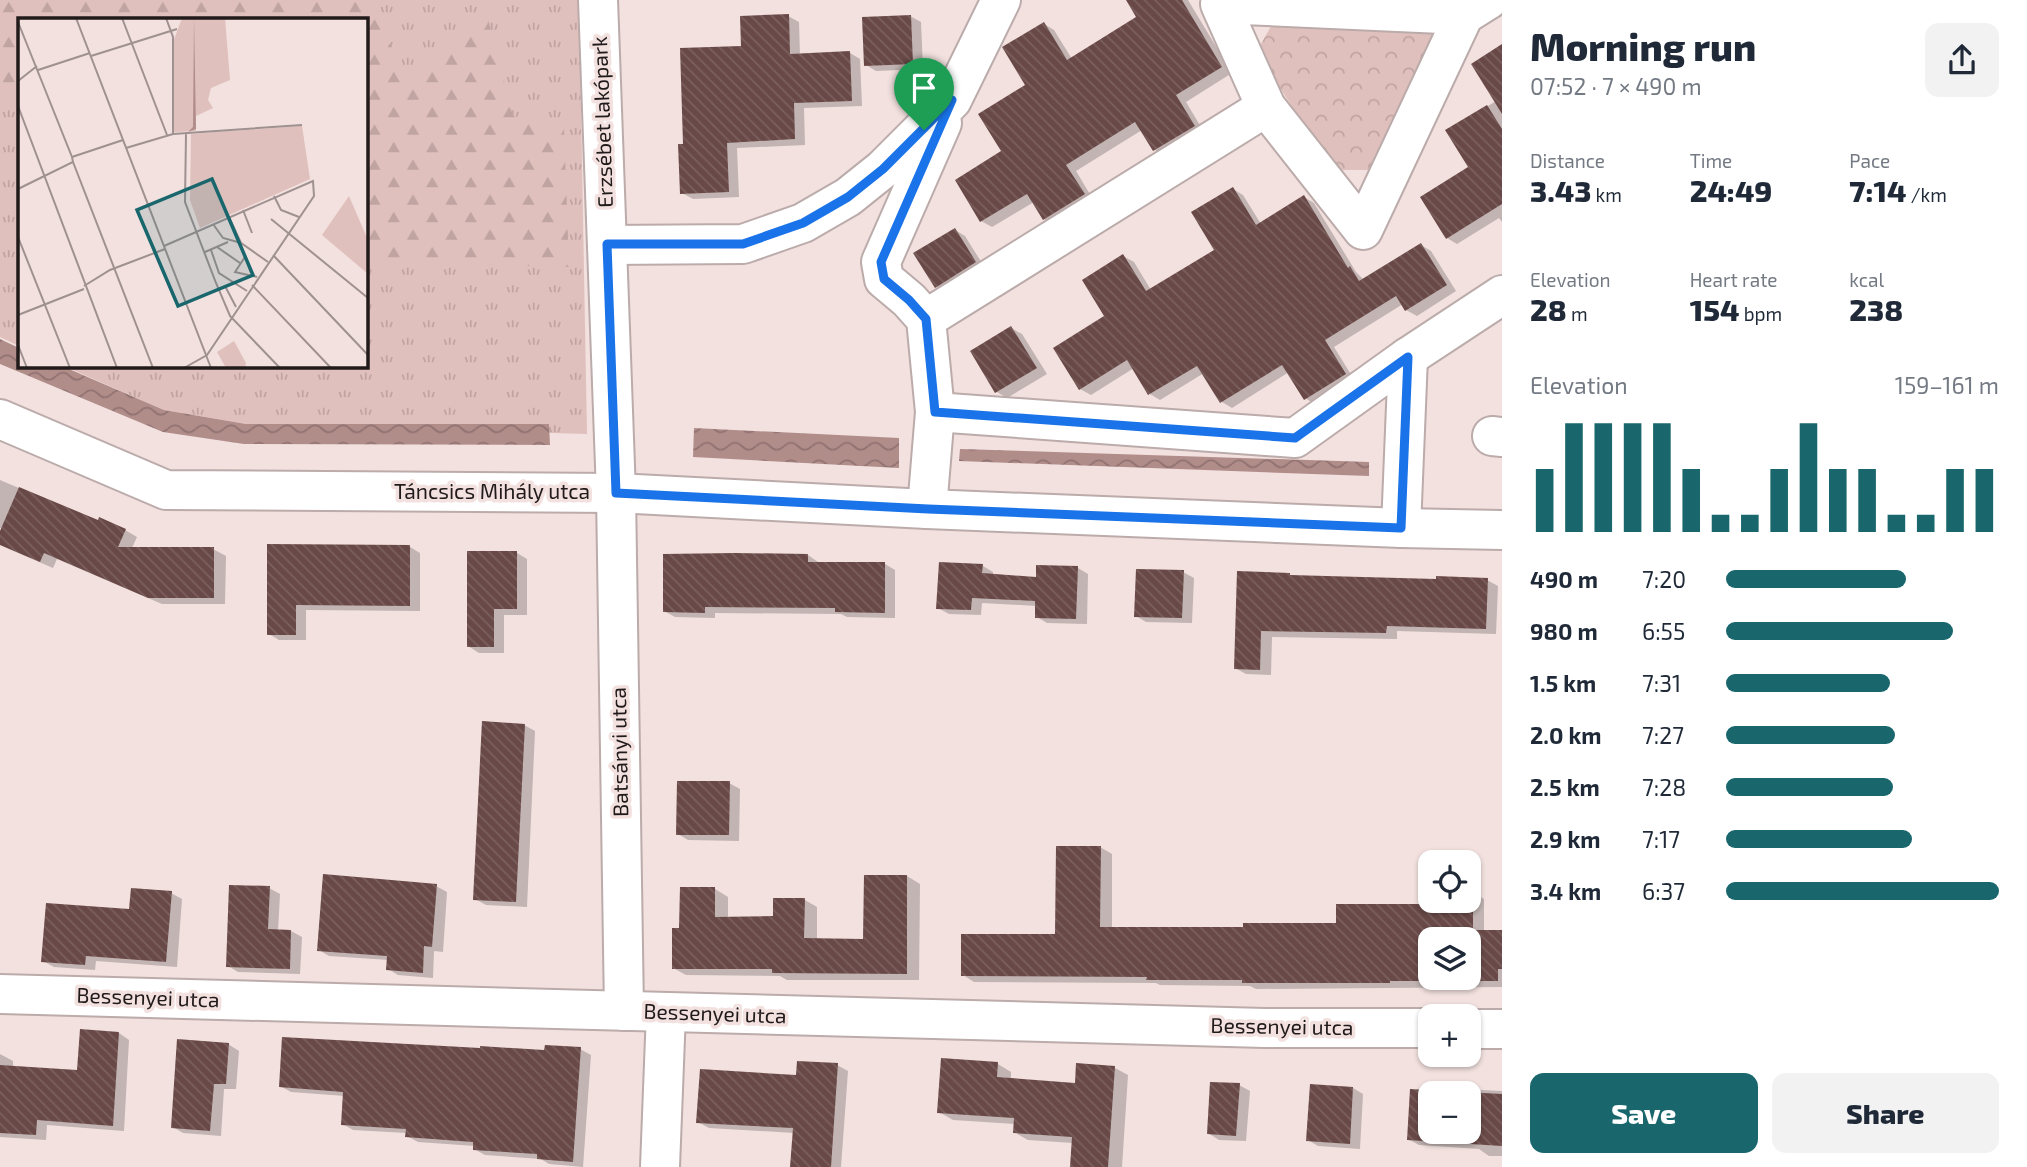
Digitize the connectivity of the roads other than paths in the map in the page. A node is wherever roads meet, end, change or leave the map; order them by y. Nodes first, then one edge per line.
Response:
1 (598, 0) edge
2 (1001, 0) edge
3 (1476, 7) edge
4 (952, 100) junction
5 (1266, 107) junction
6 (861, 187) junction
7 (901, 216) junction
8 (607, 244) junction
9 (1502, 295) edge
10 (926, 319) junction
11 (1408, 357) junction
12 (935, 412) junction
13 (0, 419) edge
14 (616, 493) junction
15 (928, 509) junction
16 (1401, 528) junction
17 (1502, 530) edge
18 (0, 994) edge
19 (625, 1011) junction
20 (666, 1012) junction
21 (1418, 1028) edge
22 (1481, 1028) edge
23 (1502, 1029) edge
24 (660, 1167) edge

1 - 8 street, Erzsébet lakópark
2 - 4 street
3 - 5 street
3 - 5 street
4 - 6 street
4 - 7 street
5 - 10 street
6 - 7 street
6 - 8 street
7 - 10 street
8 - 14 street, Erzsébet lakópark
9 - 11 street
10 - 12 street
11 - 12 street
11 - 16 street
12 - 15 street
13 - 14 street, Táncsics Mihály utca
14 - 15 street, Táncsics Mihály utca
14 - 19 street, Batsányi utca
15 - 16 street, Táncsics Mihály utca
16 - 17 street, Táncsics Mihály utca
18 - 19 street, Bessenyei utca
19 - 20 street, Bessenyei utca
20 - 21 street, Bessenyei utca
20 - 24 street
22 - 23 street

